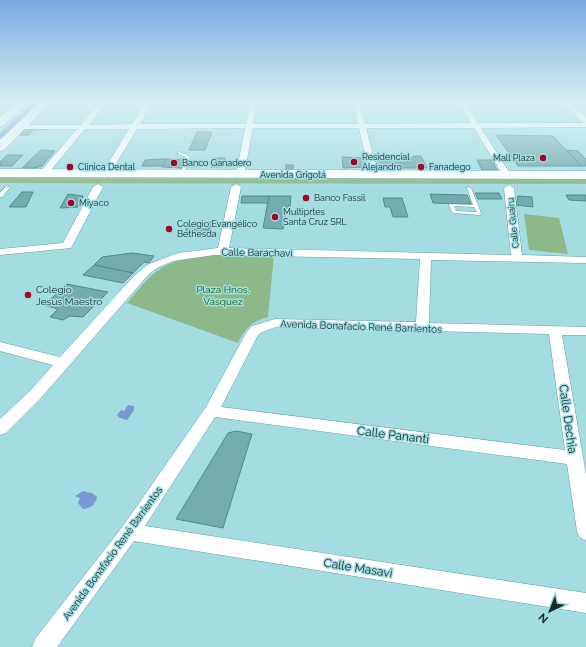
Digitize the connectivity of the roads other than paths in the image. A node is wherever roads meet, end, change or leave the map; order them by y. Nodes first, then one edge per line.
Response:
1 (17, 131) edge
2 (80, 131) edge
3 (131, 131) edge
4 (248, 131) edge
5 (363, 131) edge
6 (480, 131) edge
7 (0, 147) edge
8 (179, 153) dead end
9 (0, 173) edge
10 (182, 175) junction
11 (374, 175) junction
12 (586, 175) edge
13 (101, 181) junction
14 (238, 181) junction
15 (508, 182) junction
16 (42, 183) junction
17 (23, 187) dead end
18 (83, 187) dead end
19 (469, 188) junction
20 (586, 188) edge
21 (3, 190) edge
22 (476, 206) junction
23 (223, 251) junction
24 (0, 252) edge
25 (426, 256) junction
26 (517, 258) junction
27 (586, 260) edge
28 (422, 328) junction
29 (555, 330) junction
30 (586, 331) edge
31 (0, 346) edge
32 (62, 363) junction
33 (211, 411) junction
34 (0, 429) edge
35 (574, 458) junction
36 (586, 530) edge
37 (130, 532) junction
38 (586, 603) edge
39 (42, 647) edge

1 - 7 main road
2 - 16 street
3 - 13 street
4 - 14 street
5 - 11 street
6 - 15 street
8 - 10 lane
9 - 16 main road, Avenida Grigotá
10 - 13 main road, Avenida Grigotá
10 - 14 main road, Avenida Grigotá
11 - 14 main road, Avenida Grigotá
11 - 15 main road, Avenida Grigotá
12 - 15 main road, Avenida Grigotá
13 - 14 main road, Avenida Grigotá
13 - 16 main road, Avenida Grigotá
13 - 18 main road, Avenida Grigotá
13 - 24 street
14 - 19 main road, Avenida Grigotá
14 - 23 street
15 - 19 main road, Avenida Grigotá
15 - 20 main road, Avenida Grigotá
15 - 26 street, Calle Guairu
17 - 21 main road
19 - 22 lane
22 - 22 lane
23 - 25 street, Calle Barachavi
23 - 32 street, Calle Barachavi
25 - 26 street, Calle Barachavi
25 - 28 street
26 - 27 street, Calle Barachavi
28 - 29 street, Avenida Bonafacio René Barrientos
28 - 33 street, Avenida Bonafacio René Barrientos
29 - 30 street, Avenida Bonafacio René Barrientos
29 - 35 street, Calle Dechia
31 - 32 street
32 - 34 street, Calle Barachavi
33 - 35 street, Calle Pananti
33 - 37 street, Avenida Bonafacio René Barrientos
35 - 36 street, Calle Dechia
37 - 38 street, Calle Masavi
37 - 39 street, Avenida Bonafacio René Barrientos

